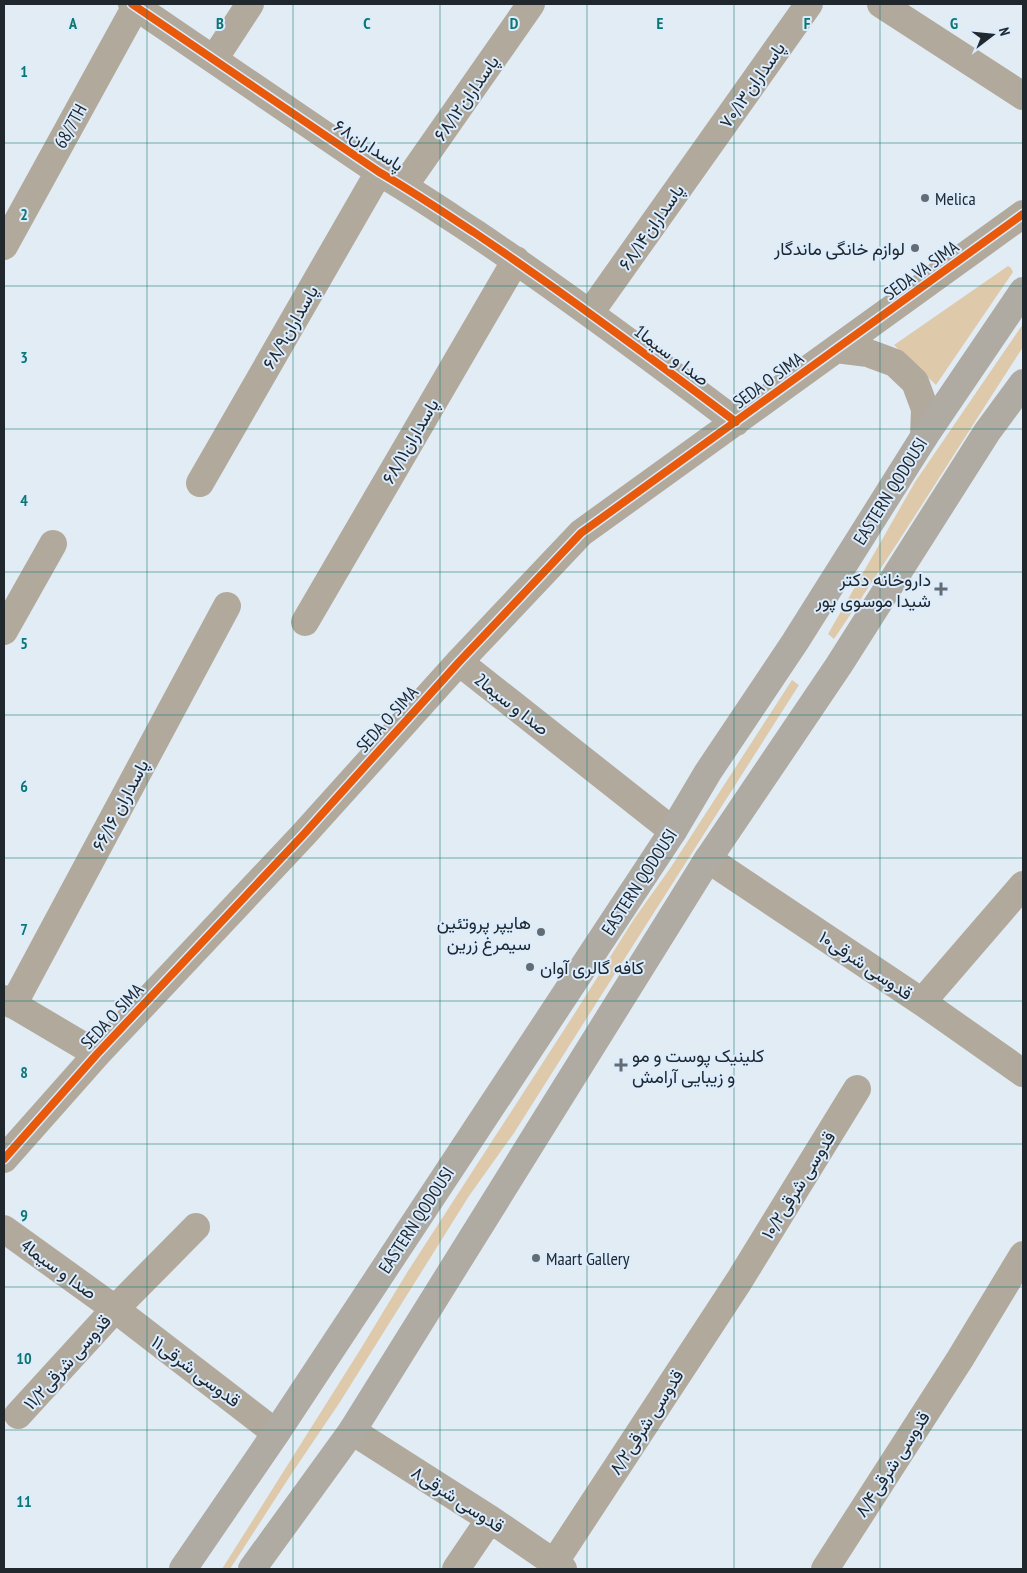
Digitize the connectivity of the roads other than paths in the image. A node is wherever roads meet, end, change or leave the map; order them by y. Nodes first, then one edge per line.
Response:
1 (250, 4) edge
2 (809, 4) edge
3 (883, 4) edge
4 (134, 5) edge
5 (529, 7) edge
6 (214, 59) junction
7 (1023, 96) edge
8 (711, 142) joint
9 (379, 172) junction
10 (404, 186) junction
11 (1023, 214) edge
12 (4, 246) edge
13 (516, 260) junction
14 (1023, 291) edge
15 (590, 313) junction
16 (836, 349) junction
17 (1023, 383) edge
18 (736, 422) junction
19 (924, 437) junction
20 (200, 483) dead end
21 (53, 544) dead end
22 (227, 606) dead end
23 (305, 622) dead end
24 (4, 631) edge
25 (459, 662) junction
26 (673, 831) junction
27 (708, 859) junction
28 (1023, 885) edge
29 (8, 1002) edge
30 (922, 1002) junction
31 (97, 1054) junction
32 (1023, 1073) edge
33 (856, 1089) dead end
34 (4, 1159) edge
35 (196, 1227) dead end
36 (4, 1228) edge
37 (1023, 1255) edge
38 (739, 1281) joint
39 (115, 1309) junction
40 (18, 1415) dead end
41 (352, 1431) junction
42 (276, 1433) junction
43 (490, 1519) junction
44 (558, 1566) edge
45 (183, 1569) edge
46 (252, 1569) edge
47 (456, 1569) edge
48 (825, 1569) edge

1 - 6 street
2 - 8 street, پاسداران۷۰/۱۳
3 - 7 street
4 - 6 street, پاسداران۶۸
4 - 12 street, 68/7TH
5 - 10 street, پاسداران۶۸/۱۲
6 - 9 street, پاسداران۶۸
8 - 15 street, پاسداران۶۸/۱۴
9 - 10 street, پاسداران۶۸
9 - 20 street, پاسداران۶۸/۹
10 - 13 street, پاسداران۶۸
11 - 16 street, SEDA VA SIMA
13 - 15 street, پاسداران۶۸
13 - 23 street, پاسداران۶۸/۱۱
14 - 19 main road, EASTERN QODOUSI
15 - 18 street, 1صدا و سیما
16 - 18 street, SEDA O SIMA
16 - 19 street
17 - 27 main road
18 - 25 street, SEDA O SIMA
19 - 26 main road, EASTERN QODOUSI
21 - 24 street
22 - 29 street, پاسداران ۶۶/۱۶
25 - 26 street, 2صدا و سیما
25 - 31 street, SEDA O SIMA
26 - 42 main road, EASTERN QODOUSI
27 - 30 street, قدوسی شرقی۱۰
27 - 41 main road
28 - 30 street
29 - 31 street
30 - 32 street, قدوسی شرقی۱۰
31 - 34 street, SEDA O SIMA
33 - 38 street, قدوسی شرقی۱۰/۲
35 - 39 street, قدوسی شرقی۱۱/۲
36 - 39 street, 4صدا و سیما
37 - 48 street, قدوسی شرقی۸/۴
38 - 44 street, قدوسی شرقی۸/۲
39 - 40 street, قدوسی شرقی۱۱/۲
39 - 42 street, قدوسی شرقی۱۱
41 - 43 street, قدوسی شرقی۸
41 - 46 main road
42 - 45 main road, EASTERN QODOUSI
43 - 44 street, قدوسی شرقی۸
43 - 47 street

